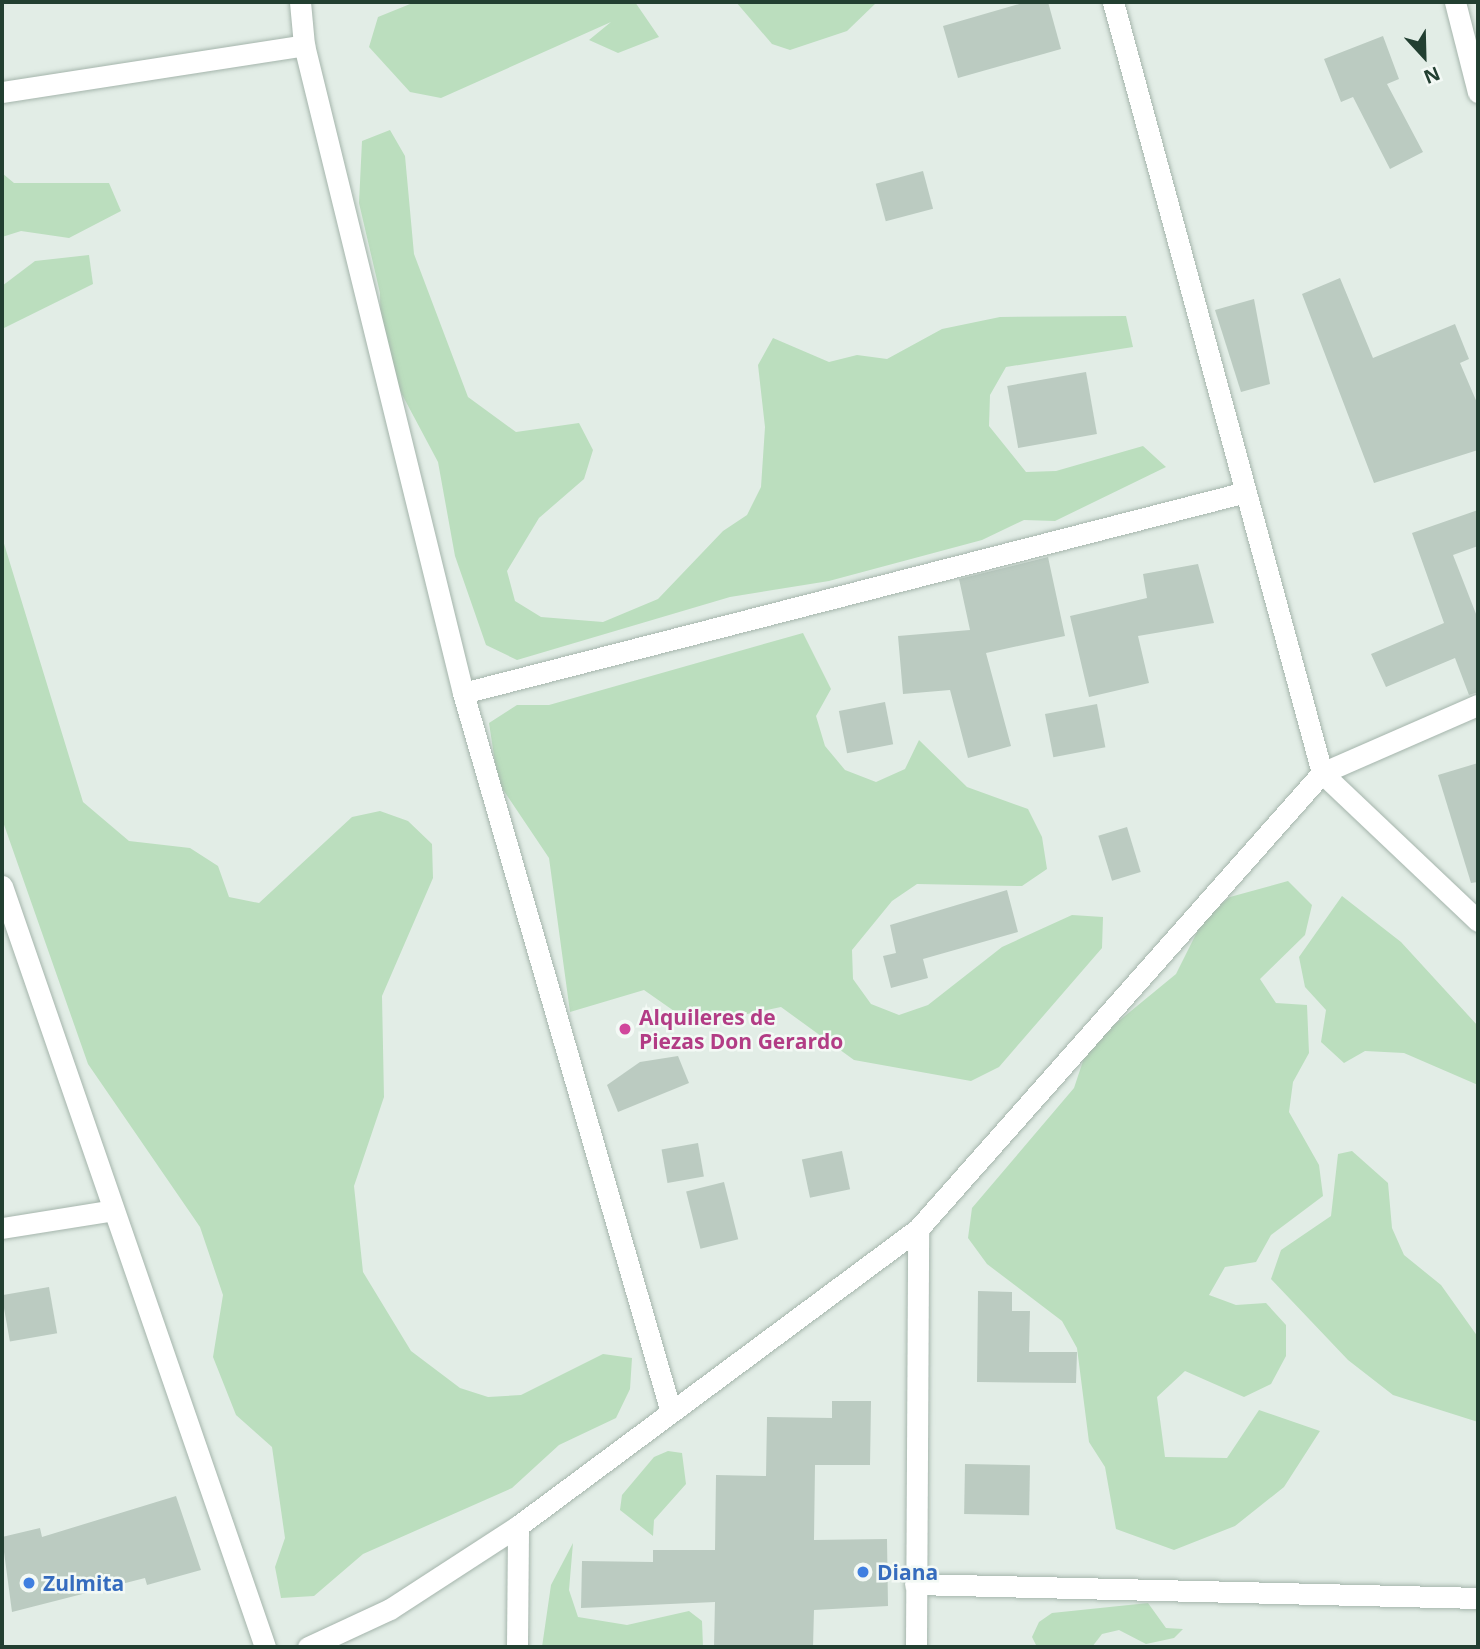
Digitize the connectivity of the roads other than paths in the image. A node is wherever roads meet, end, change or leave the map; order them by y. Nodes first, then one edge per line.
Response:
1 (300, 2) edge
2 (1114, 2) edge
3 (1455, 2) edge
4 (304, 45) junction
5 (2, 92) edge
6 (1478, 92) edge
7 (1246, 492) junction
8 (463, 694) junction
9 (1478, 705) edge
10 (1322, 773) junction
11 (2, 886) edge
12 (1478, 921) edge
13 (114, 1210) junction
14 (2, 1228) edge
15 (918, 1228) junction
16 (671, 1412) junction
17 (518, 1526) junction
18 (915, 1584) junction
19 (1478, 1598) edge
20 (265, 1647) edge
21 (308, 1647) edge
22 (517, 1647) edge
23 (916, 1647) edge

1 - 4 street
2 - 7 street
3 - 6 street
4 - 5 street
4 - 8 street
7 - 8 street
7 - 10 street
8 - 16 street
9 - 10 street
10 - 12 street
10 - 15 street
11 - 13 street
13 - 14 street
13 - 20 street
15 - 16 street
15 - 18 street
16 - 17 street
17 - 21 street
17 - 22 street
18 - 19 street
18 - 23 street

